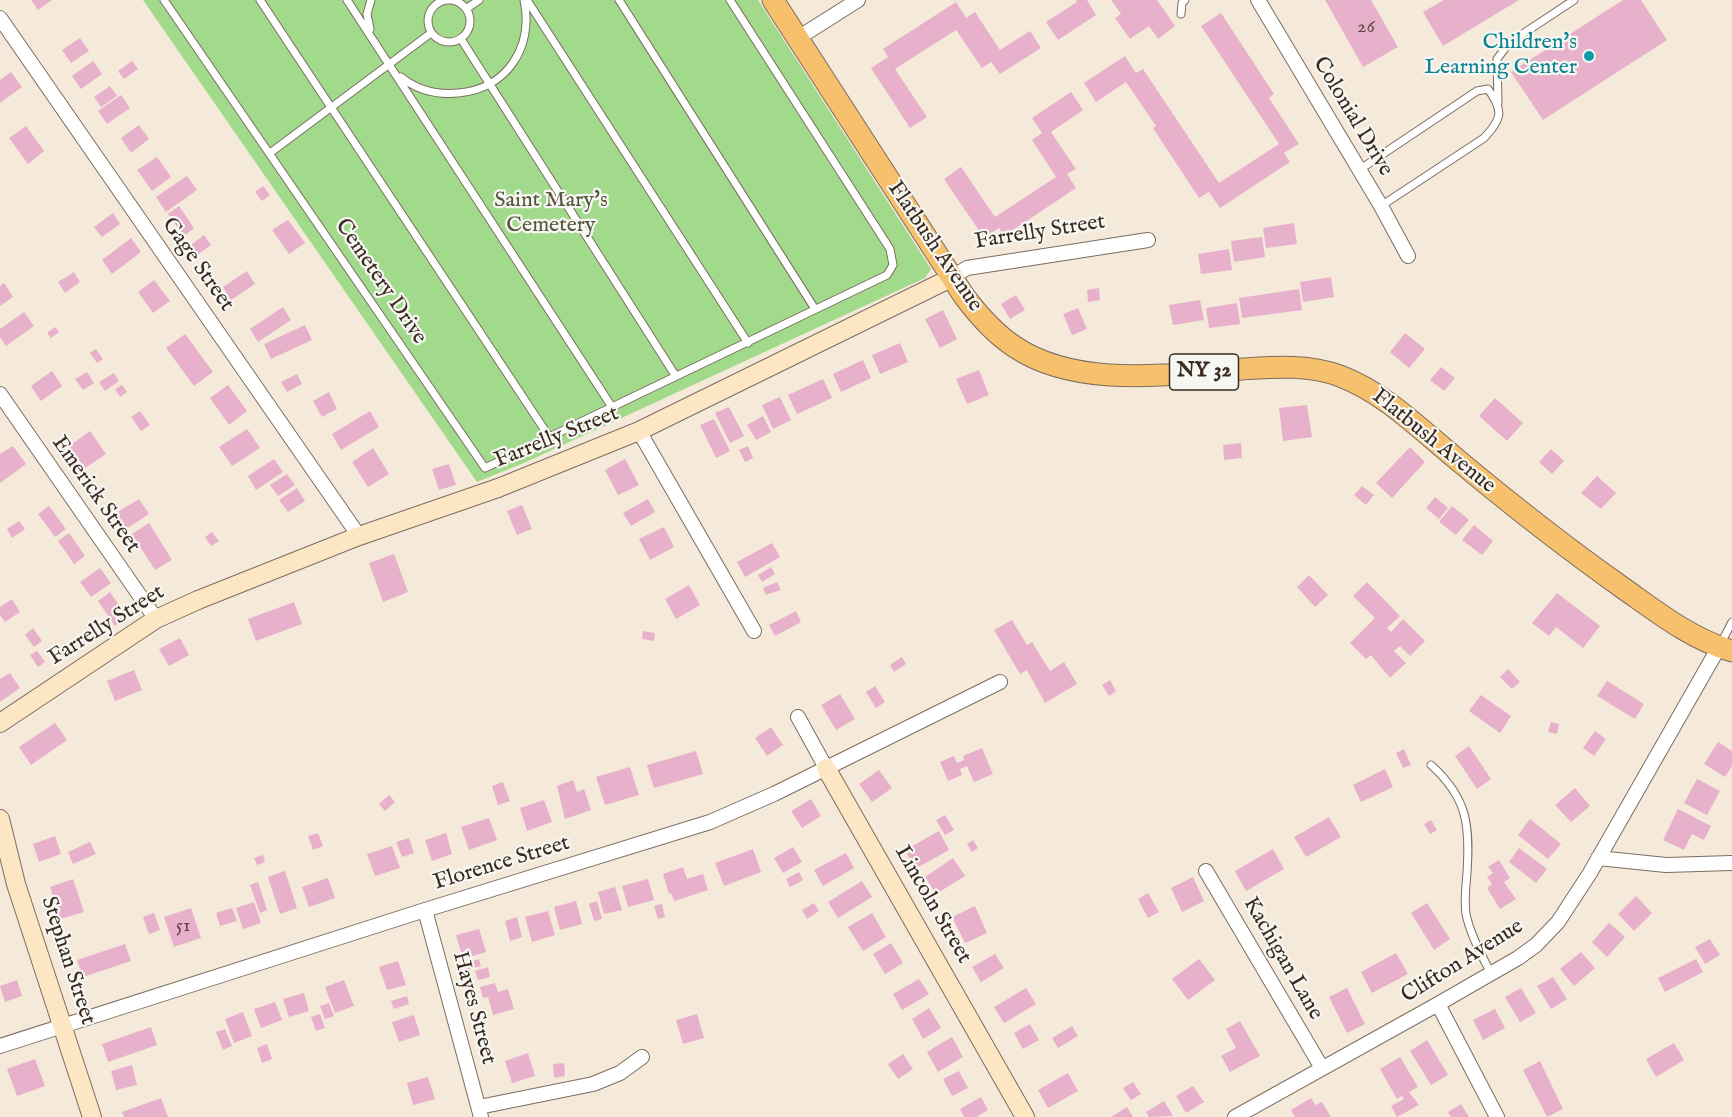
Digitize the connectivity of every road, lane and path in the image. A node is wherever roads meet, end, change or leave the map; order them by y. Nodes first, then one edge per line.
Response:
1 (164, 0) edge
2 (260, 0) edge
3 (347, 0) edge
4 (371, 0) edge
5 (479, 0) edge
6 (525, 0) edge
7 (619, 0) edge
8 (730, 0) edge
9 (773, 0) edge
10 (858, 0) edge
11 (1185, 0) edge
12 (1258, 0) edge
13 (1574, 0) edge
14 (436, 2) edge
15 (466, 9) junction
16 (1181, 14) dead end
17 (0, 18) edge
18 (431, 33) junction
19 (798, 38) junction
20 (461, 39) junction
21 (374, 41) junction
22 (390, 64) junction
23 (396, 74) junction
24 (490, 85) junction
25 (1498, 103) junction
26 (331, 108) junction
27 (270, 153) junction
28 (1359, 171) junction
29 (1381, 206) junction
30 (1148, 240) dead end
31 (1408, 256) dead end
32 (951, 278) junction
33 (815, 309) junction
34 (748, 343) junction
35 (675, 375) junction
36 (0, 394) edge
37 (612, 407) junction
38 (639, 430) junction
39 (550, 438) junction
40 (359, 536) junction
41 (156, 619) junction
42 (1732, 622) edge
43 (754, 631) dead end
44 (1725, 649) edge
45 (1000, 682) dead end
46 (798, 717) dead end
47 (0, 723) edge
48 (1431, 765) dead end
49 (826, 768) junction
50 (0, 819) edge
51 (1598, 858) junction
52 (1732, 863) edge
53 (1206, 871) dead end
54 (425, 910) junction
55 (1491, 973) junction
56 (1437, 1004) junction
57 (62, 1026) junction
58 (0, 1046) edge
59 (642, 1057) dead end
60 (1322, 1068) junction
61 (480, 1112) edge
62 (92, 1117) edge
63 (1025, 1117) edge
64 (1235, 1117) edge
65 (1497, 1117) edge

1 - 27 lane, Cemetery Drive
2 - 26 lane
3 - 21 lane
4 - 21 lane
5 - 15 lane
6 - 24 lane
6 - 34 lane
7 - 33 lane
8 - 33 lane, Cemetery Drive
9 - 19 main road, Flatbush Avenue / NY 32
10 - 19 street
11 - 16 lane
12 - 28 street, Colonial Drive
13 - 25 lane
14 - 15 lane
14 - 18 lane
15 - 20 lane
17 - 40 street, Gage Street
18 - 20 lane
18 - 22 lane
19 - 32 main road, Flatbush Avenue / NY 32
20 - 24 lane
21 - 22 lane
22 - 23 lane
22 - 26 lane
23 - 24 lane
23 - 37 lane
24 - 35 lane
25 - 28 lane
25 - 29 lane
26 - 27 lane
26 - 39 lane
27 - 39 lane, Cemetery Drive
28 - 29 street, Colonial Drive
29 - 31 street, Colonial Drive
30 - 32 street, Farrelly Street
32 - 38 street, Farrelly Street
32 - 44 main road, Flatbush Avenue / NY 32
33 - 34 lane, Cemetery Drive
34 - 35 lane, Cemetery Drive
35 - 37 lane, Cemetery Drive
36 - 41 street, Emerick Street
37 - 39 lane, Cemetery Drive
38 - 40 street, Farrelly Street
38 - 43 street
40 - 41 street, Farrelly Street
41 - 47 street, Farrelly Street
42 - 44 lane
44 - 51 street, Clifton Avenue
45 - 49 street, Florence Street
46 - 49 street, Lincoln Street
48 - 55 lane
49 - 54 street, Florence Street
49 - 63 street, Lincoln Street
50 - 57 street, Stephan Street
51 - 52 street
51 - 55 street, Clifton Avenue
53 - 60 street, Kachigan Lane
54 - 57 street, Florence Street
54 - 61 street, Hayes Street
55 - 56 street, Clifton Avenue
56 - 60 street, Clifton Avenue
56 - 65 street
57 - 58 street, Florence Street
57 - 62 street, Stephan Street
59 - 61 street
60 - 64 street, Clifton Avenue

